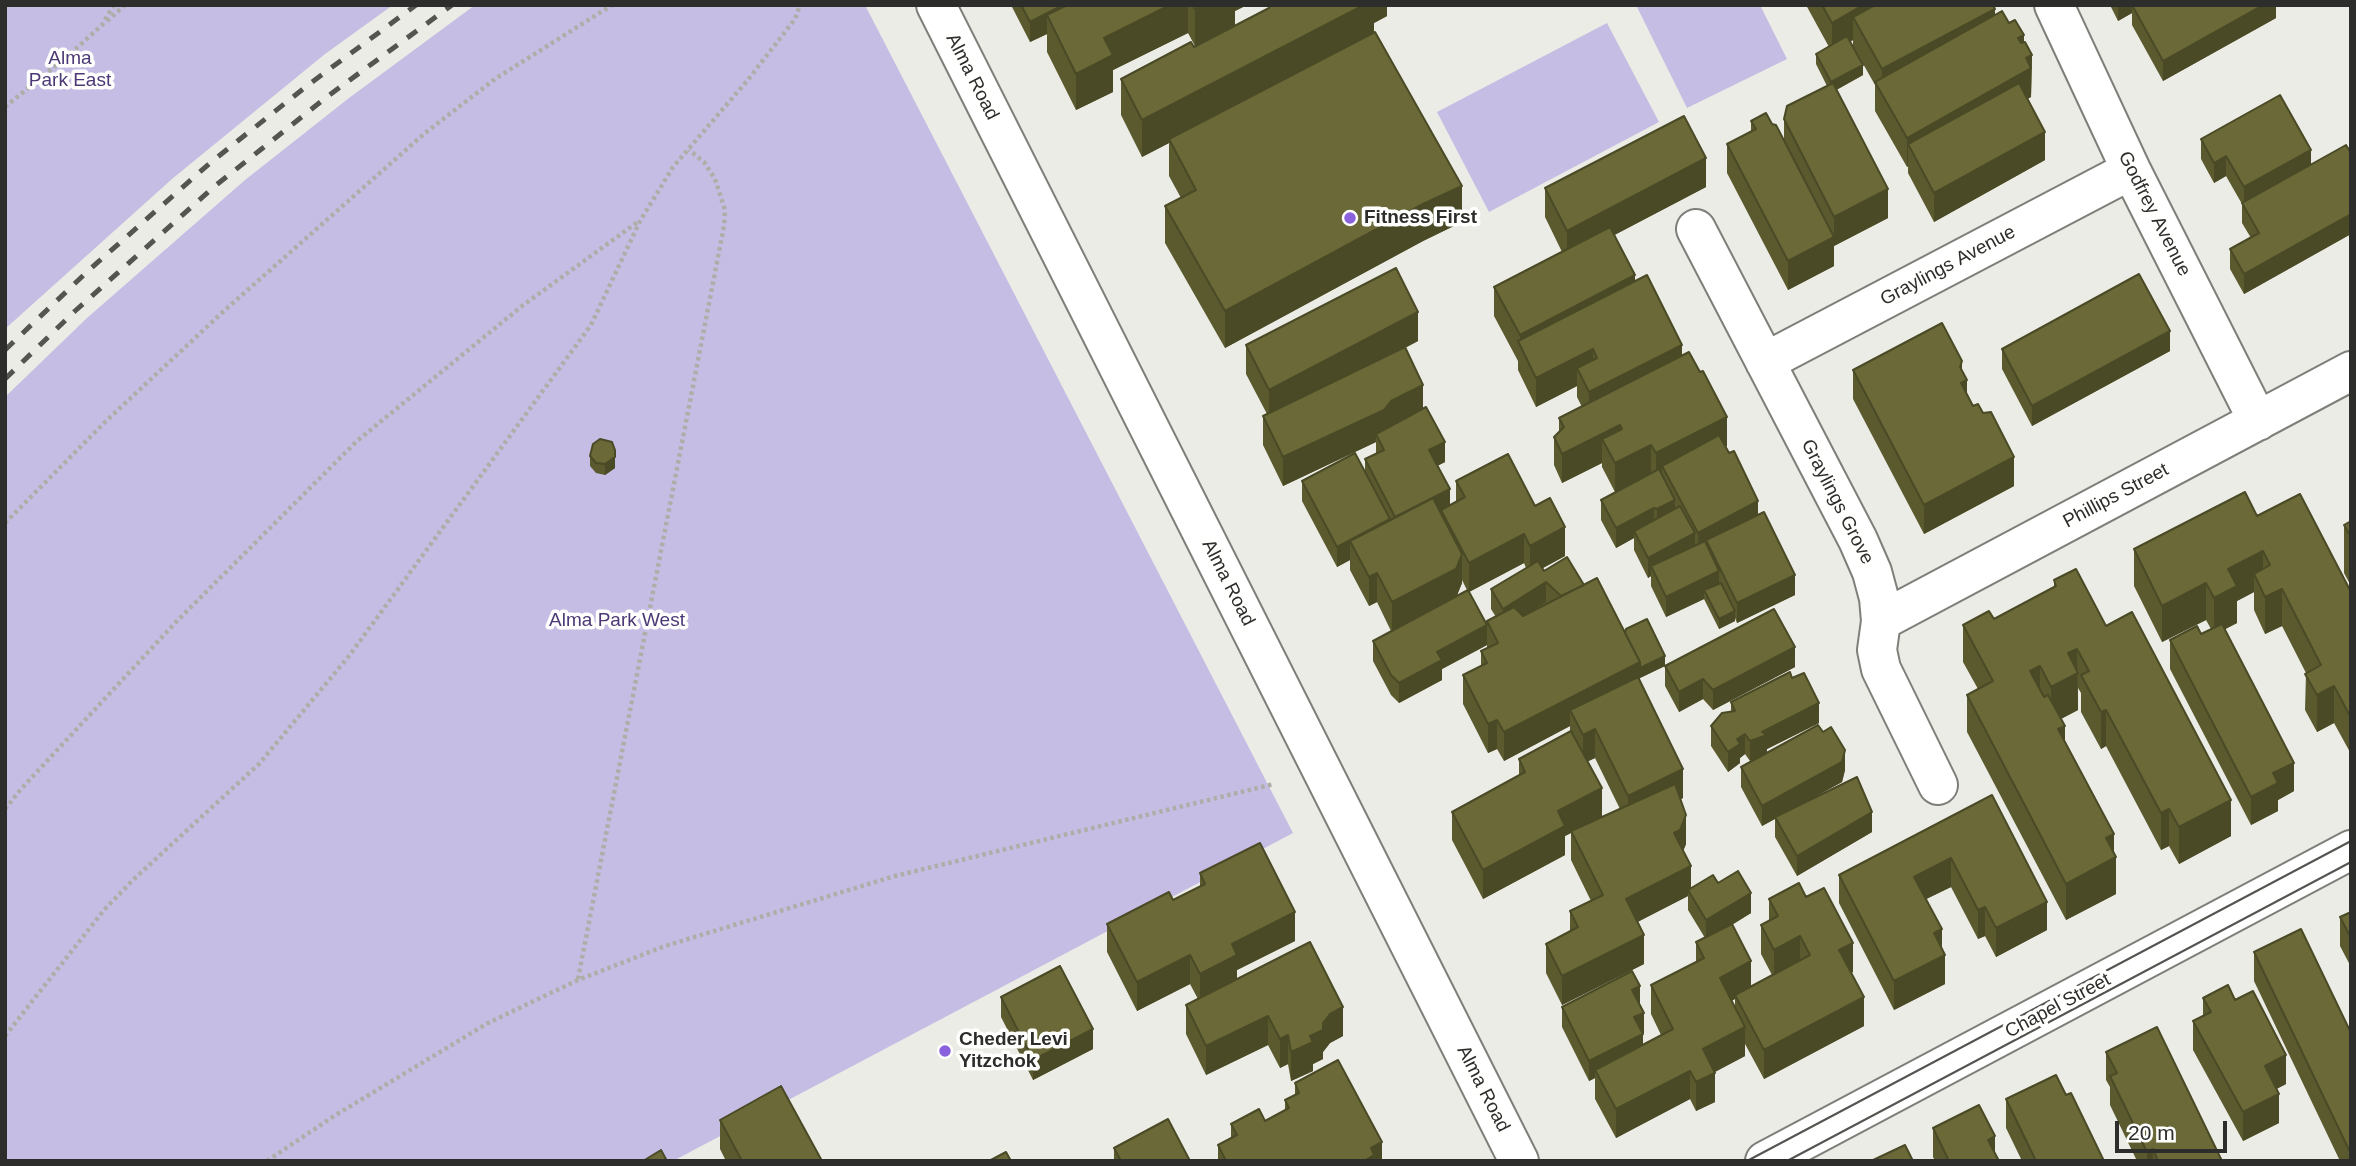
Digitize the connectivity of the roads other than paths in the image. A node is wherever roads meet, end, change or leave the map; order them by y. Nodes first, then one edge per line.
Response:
1 (936, 5) edge
2 (2054, 5) edge
3 (2131, 170) junction
4 (1696, 229) dead end
5 (1765, 362) junction
6 (2351, 371) edge
7 (2258, 421) junction
8 (1881, 621) junction
9 (1938, 785) dead end
10 (2351, 850) edge
11 (1519, 1161) edge
12 (1765, 1161) edge

1 - 11 street, Alma Road
2 - 3 street, Godfrey Avenue
3 - 5 street, Graylings Avenue
3 - 7 street, Godfrey Avenue
4 - 5 street, Graylings Grove
5 - 8 street, Graylings Grove
6 - 7 street, Phillips Street
7 - 8 street, Phillips Street
8 - 9 street, Graylings Grove
10 - 12 street, Chapel Street

